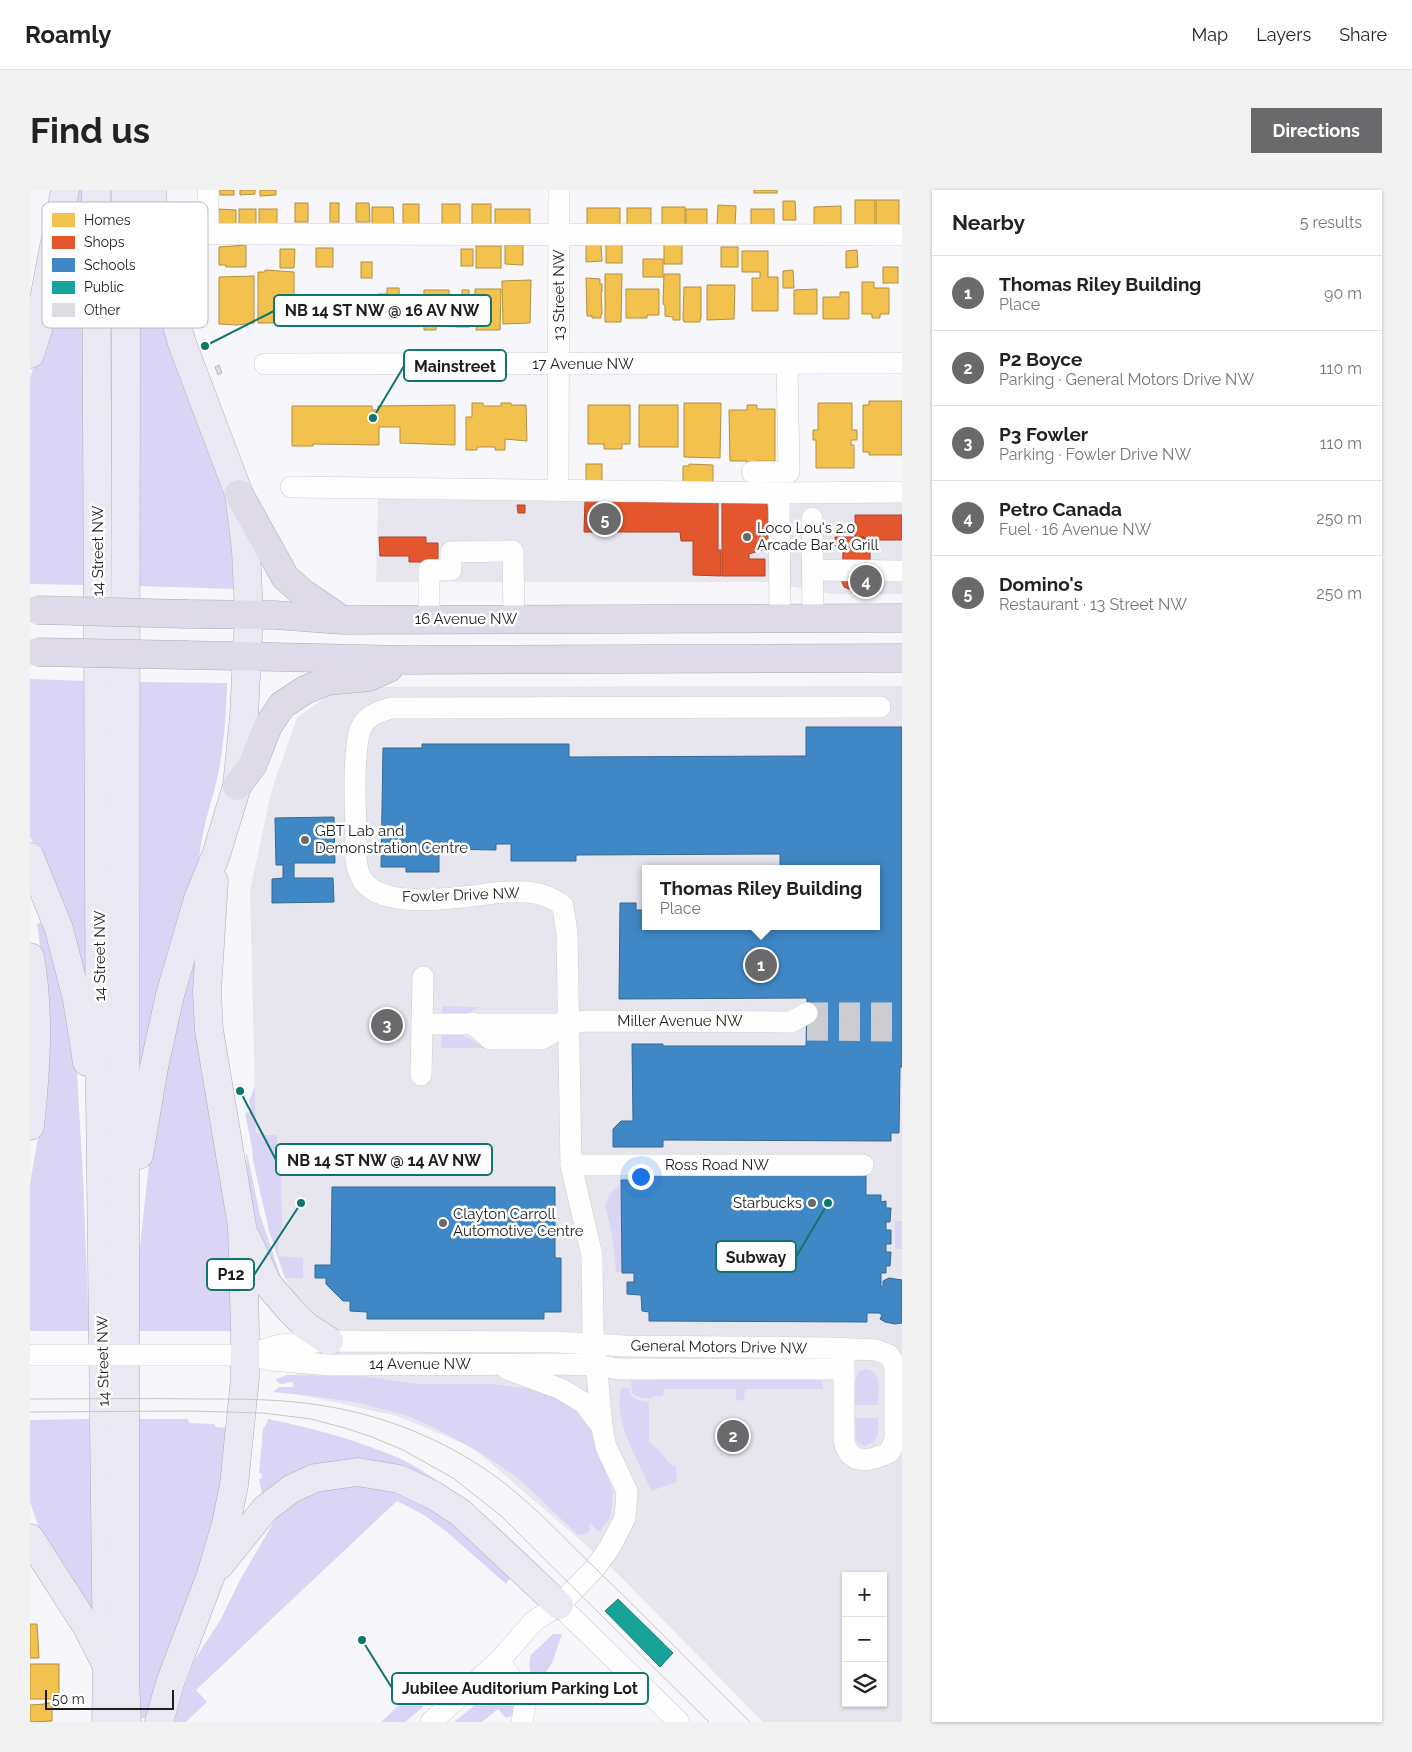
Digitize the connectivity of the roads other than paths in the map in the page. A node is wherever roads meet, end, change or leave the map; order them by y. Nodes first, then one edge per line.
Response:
1 (208, 190) edge
2 (558, 190) edge
3 (902, 235) edge
4 (559, 236) junction
5 (42, 309) edge
6 (97, 328) edge
7 (126, 328) edge
8 (178, 328) edge
9 (30, 354) edge
10 (902, 363) edge
11 (265, 364) dead end
12 (559, 364) junction
13 (788, 364) junction
14 (752, 472) dead end
15 (291, 487) dead end
16 (558, 490) junction
17 (902, 492) edge
18 (779, 493) junction
19 (239, 494) junction
20 (812, 518) dead end
21 (902, 559) edge
22 (812, 564) junction
23 (902, 571) edge
24 (34, 610) edge
25 (249, 615) junction
26 (780, 618) junction
27 (813, 618) junction
28 (902, 618) edge
29 (429, 619) junction
30 (514, 619) junction
31 (342, 620) junction
32 (34, 652) edge
33 (247, 656) junction
34 (902, 658) edge
35 (408, 660) junction
36 (880, 707) dead end
37 (237, 786) junction
38 (216, 855) junction
39 (30, 857) edge
40 (30, 957) edge
41 (423, 977) dead end
42 (802, 1022) tunnel mouth
43 (422, 1024) junction
44 (568, 1024) junction
45 (421, 1075) dead end
46 (100, 1098) junction
47 (30, 1126) edge
48 (571, 1165) junction
49 (863, 1165) dead end
50 (126, 1192) junction
51 (242, 1226) junction
52 (329, 1341) junction
53 (594, 1344) junction
54 (38, 1355) edge
55 (246, 1355) junction
56 (844, 1359) junction
57 (495, 1364) junction
58 (596, 1365) junction
59 (602, 1427) junction
60 (30, 1538) edge
61 (212, 1575) junction
62 (559, 1604) junction
63 (499, 1661) junction
64 (107, 1666) junction
65 (677, 1721) edge
66 (106, 1722) edge
67 (127, 1722) edge
68 (160, 1722) edge
69 (431, 1722) edge
70 (522, 1722) edge

1 - 4 street
2 - 4 street, 13 Street NW
3 - 4 street
4 - 12 street, 13 Street NW
5 - 9 main road
6 - 46 main road, 14 Street NW
7 - 50 main road, 14 Street NW
8 - 19 main road
10 - 13 street, 17 Avenue NW
11 - 12 street, 17 Avenue NW
12 - 13 street, 17 Avenue NW
12 - 16 street, 13 Street NW
13 - 14 street
15 - 16 street
16 - 18 street
17 - 18 street
18 - 26 street
19 - 25 main road
19 - 31 highway
20 - 22 street
21 - 22 street
22 - 23 street
22 - 27 street
24 - 25 highway, 16 Avenue NW, bridge
25 - 31 highway, 16 Avenue NW
25 - 33 main road
26 - 27 highway, 16 Avenue NW
26 - 30 highway, 16 Avenue NW
27 - 28 highway, 16 Avenue NW
29 - 30 highway, 16 Avenue NW
29 - 30 street
29 - 31 highway, 16 Avenue NW
32 - 33 highway, bridge
33 - 35 highway
33 - 37 main road
34 - 35 highway
35 - 37 highway
36 - 44 street, Fowler Drive NW
37 - 38 main road
38 - 50 main road
38 - 51 main road
39 - 46 main road
40 - 47 main road
41 - 43 street
42 - 44 street, Miller Avenue NW
43 - 44 street
43 - 45 street
44 - 48 street, Fowler Drive NW
46 - 64 main road, 14 Street NW
48 - 49 street, Ross Road NW
48 - 53 street, Fowler Drive NW
50 - 67 main road, 14 Street NW
51 - 52 main road
51 - 55 main road
52 - 53 street, 14 Avenue NW
52 - 55 street, 14 Avenue NW
53 - 56 street, General Motors Drive NW
53 - 58 street, Fowler Drive NW
54 - 55 street, 14 Avenue NW, bridge
55 - 57 street, 14 Avenue NW
55 - 61 main road
56 - 56 street
56 - 58 street, General Motors Drive NW
57 - 58 street, 14 Avenue NW
57 - 59 street
58 - 59 street, Fowler Drive NW
59 - 62 street
60 - 64 main road
61 - 62 main road
61 - 68 main road
62 - 63 street
62 - 65 street
63 - 69 street
63 - 70 street
64 - 66 main road, 14 Street NW

